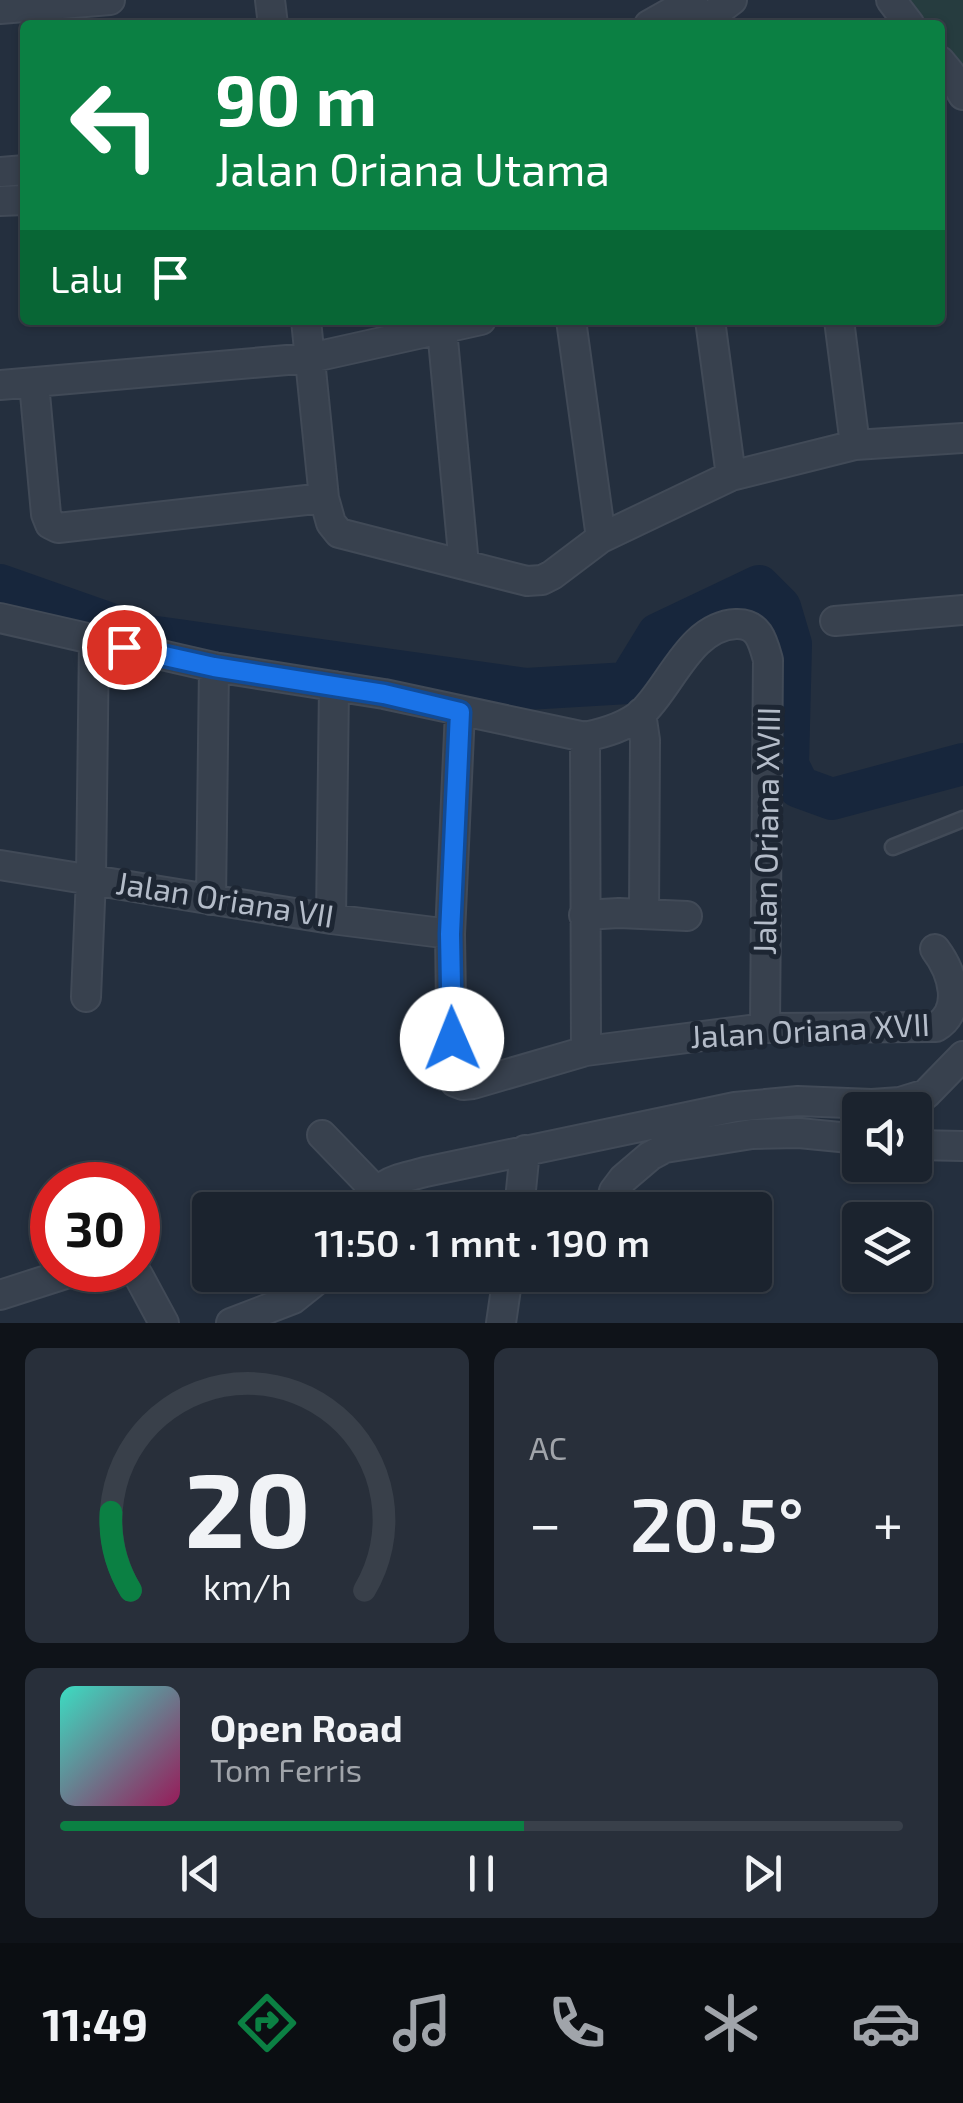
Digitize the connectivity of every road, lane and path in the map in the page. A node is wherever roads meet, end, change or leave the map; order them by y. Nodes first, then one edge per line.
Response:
1 (110, 0) edge
2 (693, 0) edge
3 (732, 0) edge
4 (0, 9) edge
5 (658, 20) edge
6 (706, 20) edge
7 (307, 325) edge
8 (459, 325) edge
9 (572, 325) edge
10 (711, 325) edge
11 (840, 325) edge
12 (442, 329) junction
13 (310, 358) junction
14 (34, 383) junction
15 (0, 385) edge
16 (963, 438) edge
17 (854, 444) junction
18 (731, 476) junction
19 (328, 511) junction
20 (601, 538) junction
21 (464, 566) junction
22 (963, 610) edge
23 (0, 618) edge
24 (835, 621) dead end
25 (94, 641) junction
26 (214, 667) junction
27 (334, 686) junction
28 (460, 712) junction
29 (641, 713) junction
30 (584, 737) junction
31 (963, 819) edge
32 (893, 847) dead end
33 (0, 865) edge
34 (91, 878) junction
35 (211, 900) junction
36 (584, 914) junction
37 (644, 914) junction
38 (686, 916) dead end
39 (330, 919) junction
40 (450, 934) junction
41 (935, 948) dead end
42 (86, 997) dead end
43 (764, 1028) junction
44 (586, 1050) junction
45 (963, 1056) edge
46 (322, 1135) dead end
47 (842, 1137) edge
48 (932, 1145) edge
49 (963, 1146) edge
50 (525, 1150) junction
51 (374, 1192) edge
52 (380, 1192) edge
53 (521, 1192) edge
54 (614, 1192) edge
55 (30, 1285) edge
56 (147, 1292) edge
57 (287, 1292) edge
58 (302, 1292) edge
59 (506, 1292) edge
60 (0, 1295) edge
61 (293, 1299) junction
62 (164, 1323) edge
63 (231, 1323) edge
64 (501, 1323) edge

1 - 4 street
2 - 5 street
3 - 6 street
7 - 13 street
8 - 12 street
9 - 20 street
10 - 18 street
11 - 17 street
12 - 13 street
12 - 21 street
13 - 14 street
13 - 19 street
14 - 15 street
14 - 19 street
16 - 17 street
17 - 18 street
18 - 20 street
19 - 21 street
20 - 21 street
22 - 24 street
23 - 25 street
25 - 26 street
25 - 34 street
26 - 27 street
26 - 35 street
27 - 28 street
27 - 39 street
28 - 30 street
28 - 40 street
29 - 30 street
29 - 37 street
29 - 43 street, Jalan Oriana XVIII
30 - 36 street
31 - 32 lane
33 - 34 street, Jalan Oriana VII
34 - 35 street, Jalan Oriana VII
34 - 42 street
35 - 39 street, Jalan Oriana VII
36 - 37 street
36 - 44 street
37 - 38 street
39 - 40 street, Jalan Oriana VII
40 - 44 street, Jalan Oriana XVII
41 - 43 street, Jalan Oriana XVII
43 - 44 street, Jalan Oriana XVII
45 - 50 street
46 - 51 street
47 - 54 street
48 - 49 street
50 - 52 street
50 - 53 street
55 - 60 street
56 - 62 street
57 - 61 street
58 - 61 street
59 - 64 street
61 - 63 street

